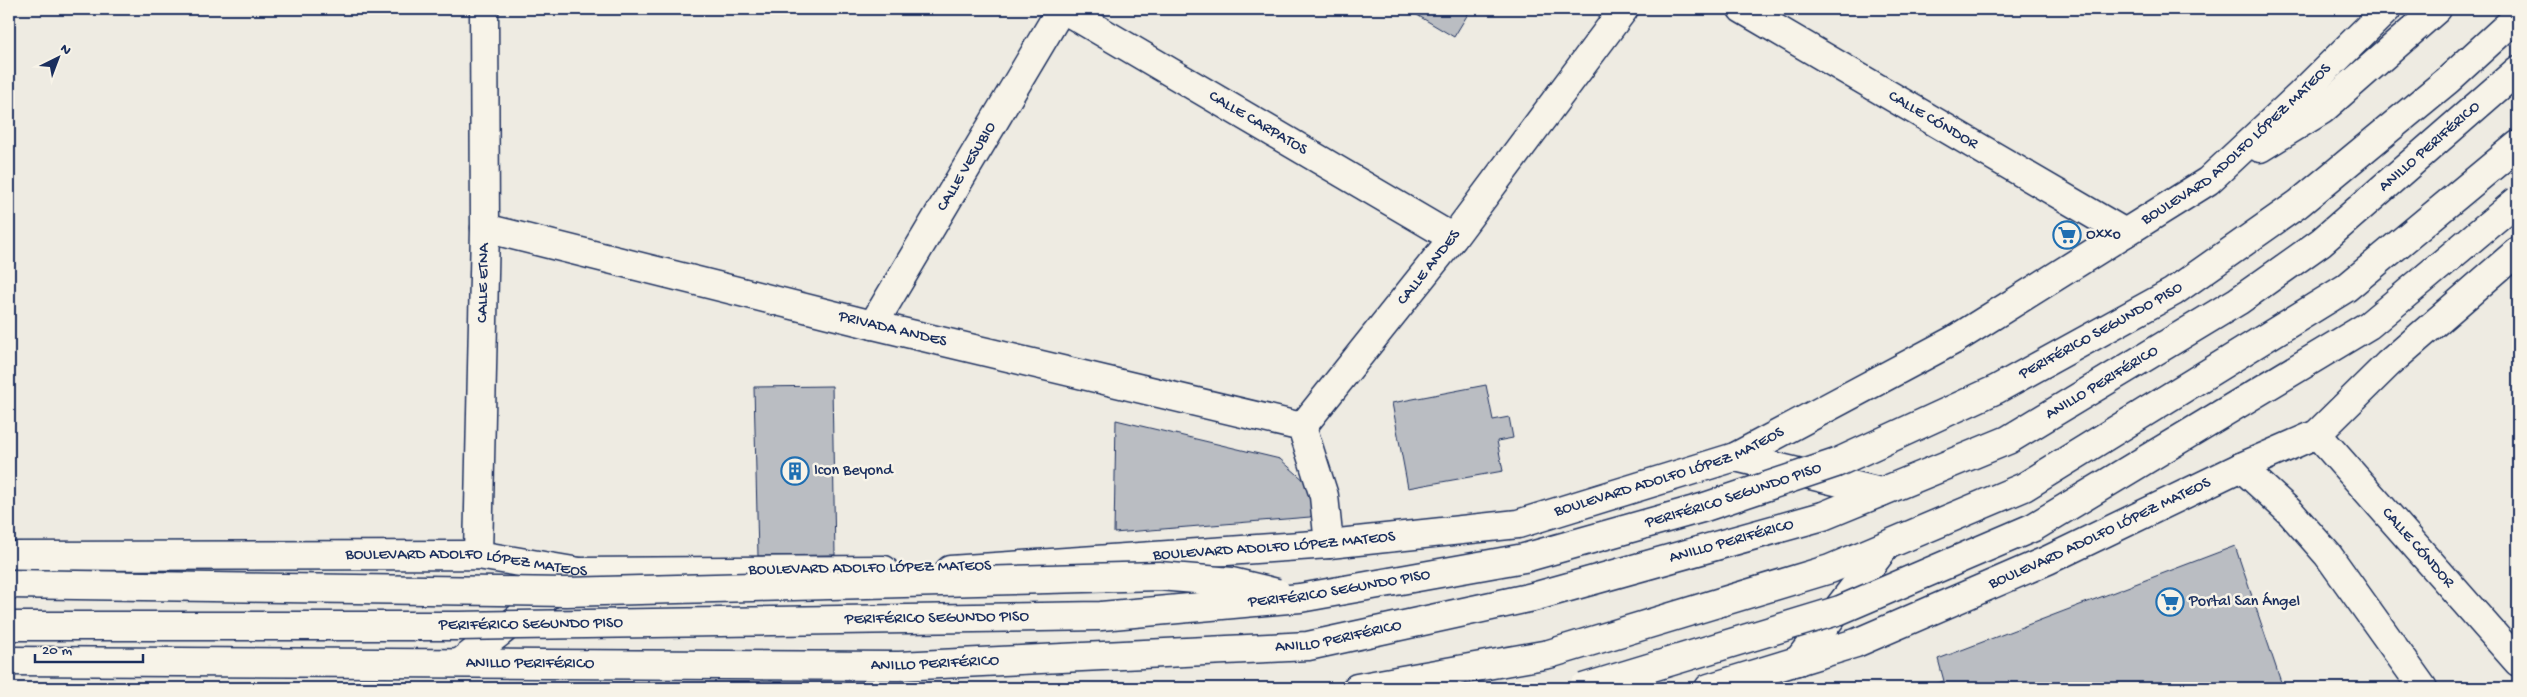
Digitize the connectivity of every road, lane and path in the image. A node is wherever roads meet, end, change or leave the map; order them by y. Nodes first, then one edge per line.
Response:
1 (484, 9) edge
2 (1062, 9) edge
3 (1624, 9) edge
4 (1742, 9) edge
5 (2387, 9) edge
6 (2437, 9) edge
7 (2518, 16) edge
8 (2518, 70) edge
9 (2518, 145) edge
10 (2208, 181) junction
11 (2518, 200) edge
12 (485, 228) junction
13 (2125, 232) junction
14 (1453, 238) junction
15 (2518, 251) edge
16 (872, 325) junction
17 (1302, 427) junction
18 (2317, 434) junction
19 (1735, 457) junction
20 (2241, 467) junction
21 (1881, 492) junction
22 (1329, 544) junction
23 (1886, 545) junction
24 (9, 556) edge
25 (478, 556) junction
26 (579, 572) junction
27 (9, 584) edge
28 (1300, 598) junction
29 (9, 626) edge
30 (9, 661) edge
31 (1798, 661) junction
32 (460, 662) junction
33 (2518, 662) edge
34 (1357, 688) edge
35 (1583, 688) edge
36 (1710, 688) edge
37 (2423, 688) edge

1 - 12 main road, CALLE ETNA
2 - 14 main road, CALLE CARPATOS
2 - 16 main road, CALLE VESUBIO
3 - 14 main road, CALLE ANDES
4 - 13 main road, CALLE CÓNDOR
5 - 10 main road, BOULEVARD ADOLFO LÓPEZ MATEOS
6 - 10 main road
7 - 28 main road, PERIFÉRICO SEGUNDO PISO, bridge
8 - 21 main road, ANILLO PERIFÉRICO
9 - 23 main road
10 - 13 main road, BOULEVARD ADOLFO LÓPEZ MATEOS
11 - 35 main road, bridge
12 - 16 main road, PRIVADA ANDES
12 - 25 main road, CALLE ETNA
13 - 19 main road, BOULEVARD ADOLFO LÓPEZ MATEOS
14 - 17 main road, CALLE ANDES
15 - 18 main road, BOULEVARD ADOLFO LÓPEZ MATEOS
16 - 17 main road, PRIVADA ANDES
17 - 22 main road
18 - 20 main road, BOULEVARD ADOLFO LÓPEZ MATEOS
18 - 33 main road, CALLE CÓNDOR
19 - 21 main road
19 - 22 main road, BOULEVARD ADOLFO LÓPEZ MATEOS
20 - 31 main road, BOULEVARD ADOLFO LÓPEZ MATEOS
20 - 37 main road
21 - 32 main road, ANILLO PERIFÉRICO
22 - 26 main road, BOULEVARD ADOLFO LÓPEZ MATEOS
23 - 31 main road
23 - 34 main road
24 - 25 main road, BOULEVARD ADOLFO LÓPEZ MATEOS
25 - 26 main road, BOULEVARD ADOLFO LÓPEZ MATEOS
26 - 32 main road
27 - 28 main road, bridge
28 - 29 main road, PERIFÉRICO SEGUNDO PISO, bridge
30 - 32 main road, ANILLO PERIFÉRICO
31 - 36 main road, BOULEVARD ADOLFO LÓPEZ MATEOS

